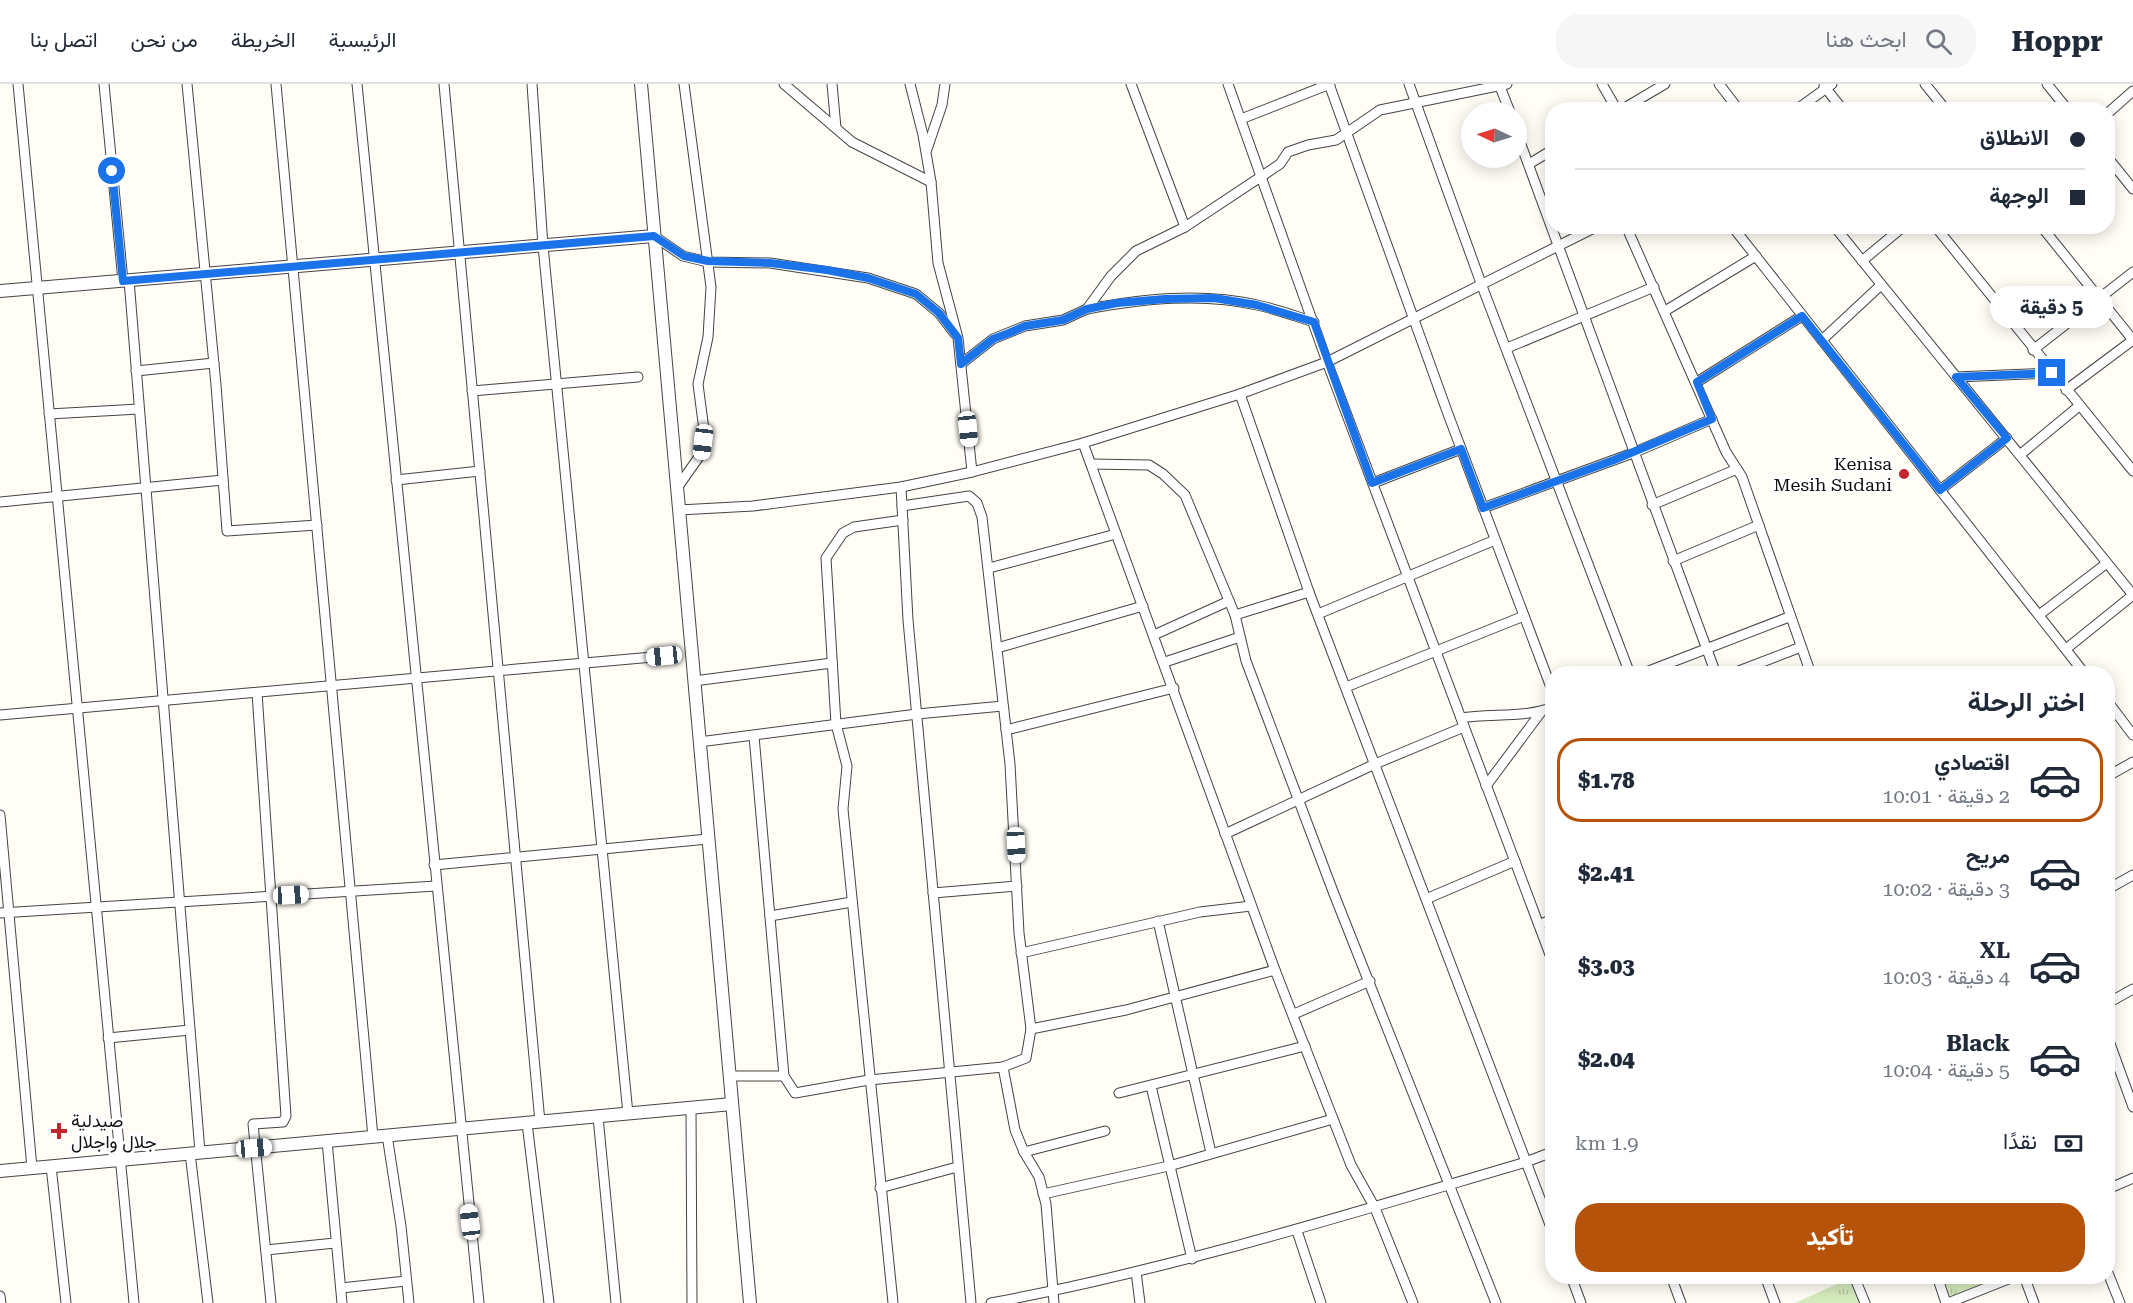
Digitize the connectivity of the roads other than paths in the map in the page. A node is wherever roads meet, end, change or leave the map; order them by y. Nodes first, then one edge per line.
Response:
1 (18, 84) edge
2 (104, 84) edge
3 (187, 84) edge
4 (276, 84) edge
5 (357, 84) edge
6 (444, 84) edge
7 (532, 84) edge
8 (641, 84) edge
9 (684, 84) edge
10 (784, 84) edge
11 (832, 84) edge
12 (910, 84) edge
13 (945, 84) edge
14 (1131, 84) edge
15 (1228, 84) edge
16 (1330, 84) edge
17 (1409, 84) edge
18 (1602, 84) edge
19 (1665, 84) edge
20 (1719, 84) edge
21 (1925, 84) edge
22 (2047, 84) edge
23 (1502, 85) edge
24 (1827, 86) edge
25 (2133, 91) edge
26 (1416, 102) junction
27 (1507, 102) edge
28 (1614, 102) edge
29 (1633, 102) edge
30 (1733, 102) edge
31 (1806, 102) edge
32 (1838, 102) edge
33 (1940, 102) edge
34 (2062, 102) edge
35 (2115, 107) edge
36 (1241, 120) junction
37 (837, 128) junction
38 (1347, 133) junction
39 (926, 151) junction
40 (1545, 154) edge
41 (1527, 159) edge
42 (1529, 164) junction
43 (2115, 167) edge
44 (1261, 176) junction
45 (931, 182) junction
46 (2133, 189) edge
47 (1545, 209) edge
48 (1185, 227) junction
49 (1554, 234) edge
50 (1584, 234) edge
51 (1630, 234) edge
52 (1738, 234) edge
53 (1840, 234) edge
54 (1894, 234) edge
55 (1941, 234) edge
56 (2046, 234) edge
57 (654, 236) junction
58 (543, 246) junction
59 (1559, 248) junction
60 (459, 253) junction
61 (1756, 256) junction
62 (375, 260) junction
63 (708, 261) junction
64 (1862, 261) junction
65 (292, 267) junction
66 (2133, 272) edge
67 (205, 274) junction
68 (126, 281) junction
69 (1881, 285) junction
70 (1482, 286) junction
71 (1653, 287) junction
72 (37, 288) junction
73 (0, 291) edge
74 (2098, 298) junction
75 (1087, 309) junction
76 (1665, 311) junction
77 (1802, 316) junction
78 (1584, 317) junction
79 (1415, 320) junction
80 (1314, 322) junction
81 (958, 338) junction
82 (1822, 340) junction
83 (2133, 340) edge
84 (1507, 348) junction
85 (2033, 350) junction
86 (1328, 362) junction
87 (214, 363) junction
88 (961, 364) junction
89 (136, 370) junction
90 (2052, 373) junction
91 (638, 377) dead end
92 (1956, 377) junction
93 (1697, 382) junction
94 (556, 384) junction
95 (2066, 390) junction
96 (472, 391) junction
97 (1240, 394) junction
98 (2079, 405) junction
99 (139, 409) junction
100 (49, 414) junction
101 (1712, 419) junction
102 (2007, 438) junction
103 (1083, 443) junction
104 (1461, 449) junction
105 (1633, 453) junction
106 (2021, 454) junction
107 (1090, 464) junction
108 (1737, 469) junction
109 (480, 471) junction
110 (2133, 471) edge
111 (972, 472) junction
112 (223, 480) junction
113 (396, 480) junction
114 (1558, 482) junction
115 (1372, 483) junction
116 (146, 487) junction
117 (901, 487) junction
118 (677, 488) junction
119 (1940, 490) junction
120 (57, 496) junction
121 (0, 502) edge
122 (1653, 505) junction
123 (902, 506) junction
124 (1483, 508) junction
125 (679, 510) junction
126 (903, 520) junction
127 (317, 525) junction
128 (1759, 525) junction
129 (1116, 534) junction
130 (1495, 540) junction
131 (1673, 561) junction
132 (2107, 563) junction
133 (989, 568) junction
134 (1407, 576) junction
135 (1309, 592) junction
136 (2133, 595) edge
137 (1229, 601) junction
138 (1143, 606) junction
139 (1318, 614) junction
140 (1234, 615) junction
141 (2039, 615) junction
142 (1524, 616) junction
143 (1789, 617) junction
144 (1154, 634) junction
145 (1240, 637) junction
146 (1705, 647) junction
147 (1801, 647) junction
148 (998, 648) junction
149 (2066, 649) junction
150 (1435, 651) junction
151 (664, 656) dead end
152 (1165, 662) junction
153 (832, 663) junction
154 (584, 665) junction
155 (1627, 666) edge
156 (1660, 666) edge
157 (1713, 666) edge
158 (1752, 666) edge
159 (1807, 666) edge
160 (2079, 666) edge
161 (498, 672) junction
162 (1545, 672) edge
163 (416, 680) junction
164 (694, 681) junction
165 (332, 687) junction
166 (1346, 687) junction
167 (1174, 688) junction
168 (256, 693) junction
169 (163, 701) junction
170 (1003, 706) junction
171 (77, 708) junction
172 (1545, 710) edge
173 (2115, 711) edge
174 (1541, 712) junction
175 (916, 714) junction
176 (0, 715) edge
177 (1462, 723) junction
178 (836, 724) junction
179 (1006, 730) junction
180 (2133, 735) edge
181 (754, 736) junction
182 (699, 742) junction
183 (2133, 762) edge
184 (1375, 764) junction
185 (2115, 772) edge
186 (1486, 786) junction
187 (1299, 800) junction
188 (0, 815) edge
189 (1, 830) edge
190 (1225, 834) junction
191 (708, 839) junction
192 (602, 849) junction
193 (515, 857) junction
194 (1515, 861) junction
195 (434, 865) junction
196 (2133, 875) edge
197 (2115, 885) edge
198 (436, 886) junction
199 (1017, 886) junction
200 (351, 891) junction
201 (933, 893) junction
202 (271, 896) junction
203 (1426, 898) junction
204 (180, 902) junction
205 (852, 902) junction
206 (1251, 906) junction
207 (95, 907) junction
208 (4, 912) edge
209 (770, 916) junction
210 (1158, 921) junction
211 (1545, 922) edge
212 (1539, 925) junction
213 (1545, 941) edge
214 (1021, 953) junction
215 (1275, 970) junction
216 (1370, 981) junction
217 (2133, 989) edge
218 (1174, 997) junction
219 (2115, 999) edge
220 (1294, 1014) junction
221 (190, 1029) junction
222 (1031, 1029) junction
223 (108, 1038) junction
224 (1305, 1046) junction
225 (2115, 1059) edge
226 (1003, 1067) junction
227 (948, 1072) junction
228 (2133, 1075) edge
229 (729, 1076) junction
230 (784, 1076) junction
231 (1194, 1076) junction
232 (869, 1080) junction
233 (2122, 1080) junction
234 (1151, 1086) junction
235 (1119, 1093) dead end
236 (732, 1104) junction
237 (2133, 1107) edge
238 (691, 1108) junction
239 (628, 1114) junction
240 (598, 1117) junction
241 (1333, 1119) junction
242 (534, 1122) junction
243 (459, 1129) junction
244 (1105, 1131) dead end
245 (387, 1136) junction
246 (373, 1137) junction
247 (327, 1141) junction
248 (254, 1148) junction
249 (1024, 1152) junction
250 (195, 1153) junction
251 (1211, 1153) junction
252 (1545, 1155) edge
253 (119, 1160) junction
254 (1526, 1162) junction
255 (51, 1166) junction
256 (1169, 1166) junction
257 (957, 1167) junction
258 (32, 1168) junction
259 (0, 1171) edge
260 (2133, 1178) edge
261 (1449, 1185) junction
262 (2115, 1186) edge
263 (880, 1188) junction
264 (1043, 1194) junction
265 (1375, 1208) junction
266 (1545, 1212) edge
267 (1297, 1231) junction
268 (335, 1243) junction
269 (266, 1250) junction
270 (1192, 1259) junction
271 (1136, 1272) junction
272 (406, 1281) junction
273 (1574, 1284) edge
274 (1674, 1284) edge
275 (1768, 1284) edge
276 (1857, 1284) edge
277 (1940, 1284) edge
278 (1996, 1284) edge
279 (2027, 1284) edge
280 (2112, 1284) edge
281 (341, 1288) junction
282 (1053, 1292) junction
283 (0, 1296) edge
284 (1, 1303) edge
285 (66, 1303) edge
286 (134, 1303) edge
287 (208, 1303) edge
288 (271, 1303) edge
289 (342, 1303) edge
290 (409, 1303) edge
291 (479, 1303) edge
292 (549, 1303) edge
293 (616, 1303) edge
294 (692, 1303) edge
295 (750, 1303) edge
296 (893, 1303) edge
297 (970, 1303) edge
298 (991, 1303) edge
299 (1054, 1303) edge
300 (1140, 1303) edge
301 (1321, 1303) edge
302 (1413, 1303) edge
303 (1496, 1303) edge
304 (1581, 1303) edge
305 (1681, 1303) edge
306 (1774, 1303) edge
307 (1865, 1303) edge
308 (1947, 1303) edge
309 (2034, 1303) edge
310 (2120, 1303) edge

1 - 72 street
2 - 68 street
3 - 67 street
4 - 65 street
5 - 62 street
6 - 60 street
7 - 58 street
8 - 57 street
9 - 63 street
10 - 37 street
11 - 37 street
12 - 39 street
13 - 39 street
14 - 48 street
15 - 36 street
16 - 36 street
16 - 38 street
17 - 26 street
18 - 28 street
19 - 29 street
20 - 30 street
21 - 33 street
22 - 34 street
23 - 26 street
23 - 27 street
24 - 31 street
24 - 32 street
25 - 35 street
26 - 38 street
26 - 70 street
36 - 44 street
37 - 45 street
38 - 44 street
38 - 79 street
39 - 45 street
40 - 42 street
41 - 42 street
42 - 47 street
43 - 46 street
44 - 48 street
44 - 80 street
45 - 81 street
48 - 75 street
49 - 59 street
50 - 59 street
51 - 71 street
52 - 61 street
53 - 64 street
54 - 64 street
55 - 85 street
56 - 74 street
57 - 58 street
57 - 63 street
57 - 118 street
58 - 60 street
58 - 94 street
59 - 70 street
59 - 78 street
60 - 62 street
60 - 96 street
61 - 76 street
61 - 77 street
62 - 65 street
62 - 113 street
63 - 81 street
63 - 118 street
64 - 69 street
65 - 67 street
65 - 127 street
66 - 74 street
67 - 68 street
67 - 87 street
68 - 72 street
68 - 89 street
69 - 82 street
69 - 92 street
70 - 79 street
70 - 84 street
71 - 76 street
71 - 78 street
72 - 73 street
72 - 100 street
74 - 83 street
74 - 85 street
75 - 80 street
75 - 88 street
76 - 93 street
77 - 82 street
77 - 93 street
78 - 84 street
78 - 105 street
79 - 86 street
79 - 104 street
80 - 86 street
81 - 88 street
82 - 119 street
83 - 95 street
84 - 114 street
85 - 90 street
86 - 97 street
86 - 115 street
87 - 89 street
87 - 112 street
88 - 111 street
89 - 99 street
90 - 92 street
90 - 95 street
91 - 94 street
92 - 102 street
93 - 101 street
94 - 96 street
94 - 154 street
95 - 98 street
96 - 109 street
97 - 103 street
97 - 135 street
98 - 106 street
98 - 110 street
99 - 100 street
99 - 116 street
100 - 120 street
101 - 105 street
101 - 108 street
102 - 106 street
102 - 119 street
103 - 107 street
103 - 111 street
104 - 115 street
104 - 124 street
105 - 114 street
105 - 122 street
106 - 132 street
107 - 129 street
107 - 137 street
108 - 122 street
108 - 128 street
109 - 113 street
109 - 161 street
111 - 117 street
112 - 116 street
112 - 127 street
113 - 163 street
114 - 124 street
114 - 155 street
115 - 134 street
116 - 120 street
116 - 169 street
117 - 123 street
117 - 125 street
118 - 125 street
119 - 141 street
120 - 121 street
120 - 171 street
122 - 131 street
123 - 126 street
123 - 133 street
124 - 130 street
125 - 164 street
126 - 153 street
126 - 175 street
127 - 165 street
128 - 131 street
128 - 143 street
129 - 133 street
129 - 138 street
130 - 134 street
130 - 142 street
131 - 146 street
132 - 136 street
132 - 141 street
133 - 148 street
134 - 139 street
134 - 150 street
135 - 139 street
135 - 140 street
136 - 149 street
137 - 140 street
137 - 144 street
138 - 144 street
138 - 148 street
139 - 166 street
140 - 145 street
141 - 149 street
142 - 150 street
142 - 162 street
143 - 146 street
143 - 147 street
144 - 152 street
145 - 152 street
145 - 187 street
146 - 156 street
146 - 157 street
147 - 158 street
147 - 159 street
148 - 170 street
149 - 160 street
150 - 166 street
150 - 177 street
151 - 154 street
152 - 167 street
153 - 164 street
153 - 178 street
154 - 161 street
154 - 192 street
161 - 163 street
161 - 193 street
163 - 165 street
163 - 195 street
164 - 182 street
165 - 168 street
165 - 200 street
166 - 184 street
167 - 179 street
167 - 190 street
168 - 169 street
168 - 202 street
169 - 171 street
169 - 204 street
170 - 175 street
170 - 179 street
171 - 176 street
171 - 207 street
172 - 174 street
173 - 180 street
174 - 177 street
174 - 186 street
175 - 178 street
175 - 201 street
177 - 184 street
177 - 186 street
178 - 181 street
178 - 205 street
179 - 199 street
181 - 182 street
181 - 209 street
182 - 191 street
183 - 185 street
184 - 187 street
184 - 203 street
186 - 194 street
187 - 190 street
187 - 216 street
188 - 189 street
189 - 208 street
190 - 206 street
191 - 192 street
191 - 229 street
192 - 193 street
192 - 239 street
193 - 195 street
193 - 242 street
194 - 203 street
194 - 212 street
195 - 198 street
196 - 197 street
198 - 200 street
198 - 243 street
199 - 201 street
199 - 214 street
200 - 202 street
200 - 246 street
201 - 227 street
202 - 204 street
202 - 248 street
203 - 254 street
204 - 207 street
204 - 221 street
205 - 209 street
205 - 232 street
206 - 210 street
206 - 215 street
207 - 208 street
207 - 223 street
208 - 258 street
209 - 230 street
210 - 214 street
210 - 218 street
211 - 212 street
212 - 213 street
214 - 222 street
215 - 218 street
215 - 220 street
216 - 220 street
216 - 261 street
217 - 219 street
218 - 222 street
218 - 231 street
220 - 224 street
221 - 223 street
221 - 250 street
222 - 226 street
223 - 253 street
224 - 231 street
224 - 241 street
225 - 233 street
226 - 227 street
226 - 249 street
227 - 232 street
227 - 257 street
228 - 233 street
229 - 230 street
229 - 236 street
230 - 232 street
231 - 234 street
231 - 251 street
232 - 263 street
233 - 237 street
234 - 235 street
234 - 256 street
236 - 238 street
236 - 295 street
238 - 239 street
238 - 294 street
239 - 240 street
240 - 242 street
240 - 293 street
241 - 251 street
241 - 265 street
242 - 243 street
242 - 292 street
243 - 245 street
243 - 291 street
244 - 249 street
245 - 246 street
245 - 272 street
246 - 247 street
247 - 248 street
247 - 268 street
248 - 250 street
248 - 269 street
249 - 264 street
250 - 253 street
250 - 287 street
251 - 256 street
252 - 254 street
253 - 255 street
253 - 286 street
254 - 261 street
254 - 266 street
255 - 258 street
255 - 285 street
256 - 264 street
256 - 270 street
257 - 263 street
257 - 297 street
258 - 259 street
260 - 262 street
261 - 265 street
261 - 303 street
263 - 296 street
264 - 282 street
265 - 267 street
265 - 302 street
267 - 270 street
267 - 301 street
268 - 269 street
268 - 281 street
269 - 288 street
270 - 271 street
271 - 282 street
271 - 300 street
272 - 281 street
272 - 290 street
273 - 304 street
274 - 305 street
275 - 306 street
276 - 307 street
277 - 308 street
278 - 308 street
279 - 309 street
280 - 310 street
281 - 289 street
282 - 298 street
282 - 299 street
283 - 284 street

